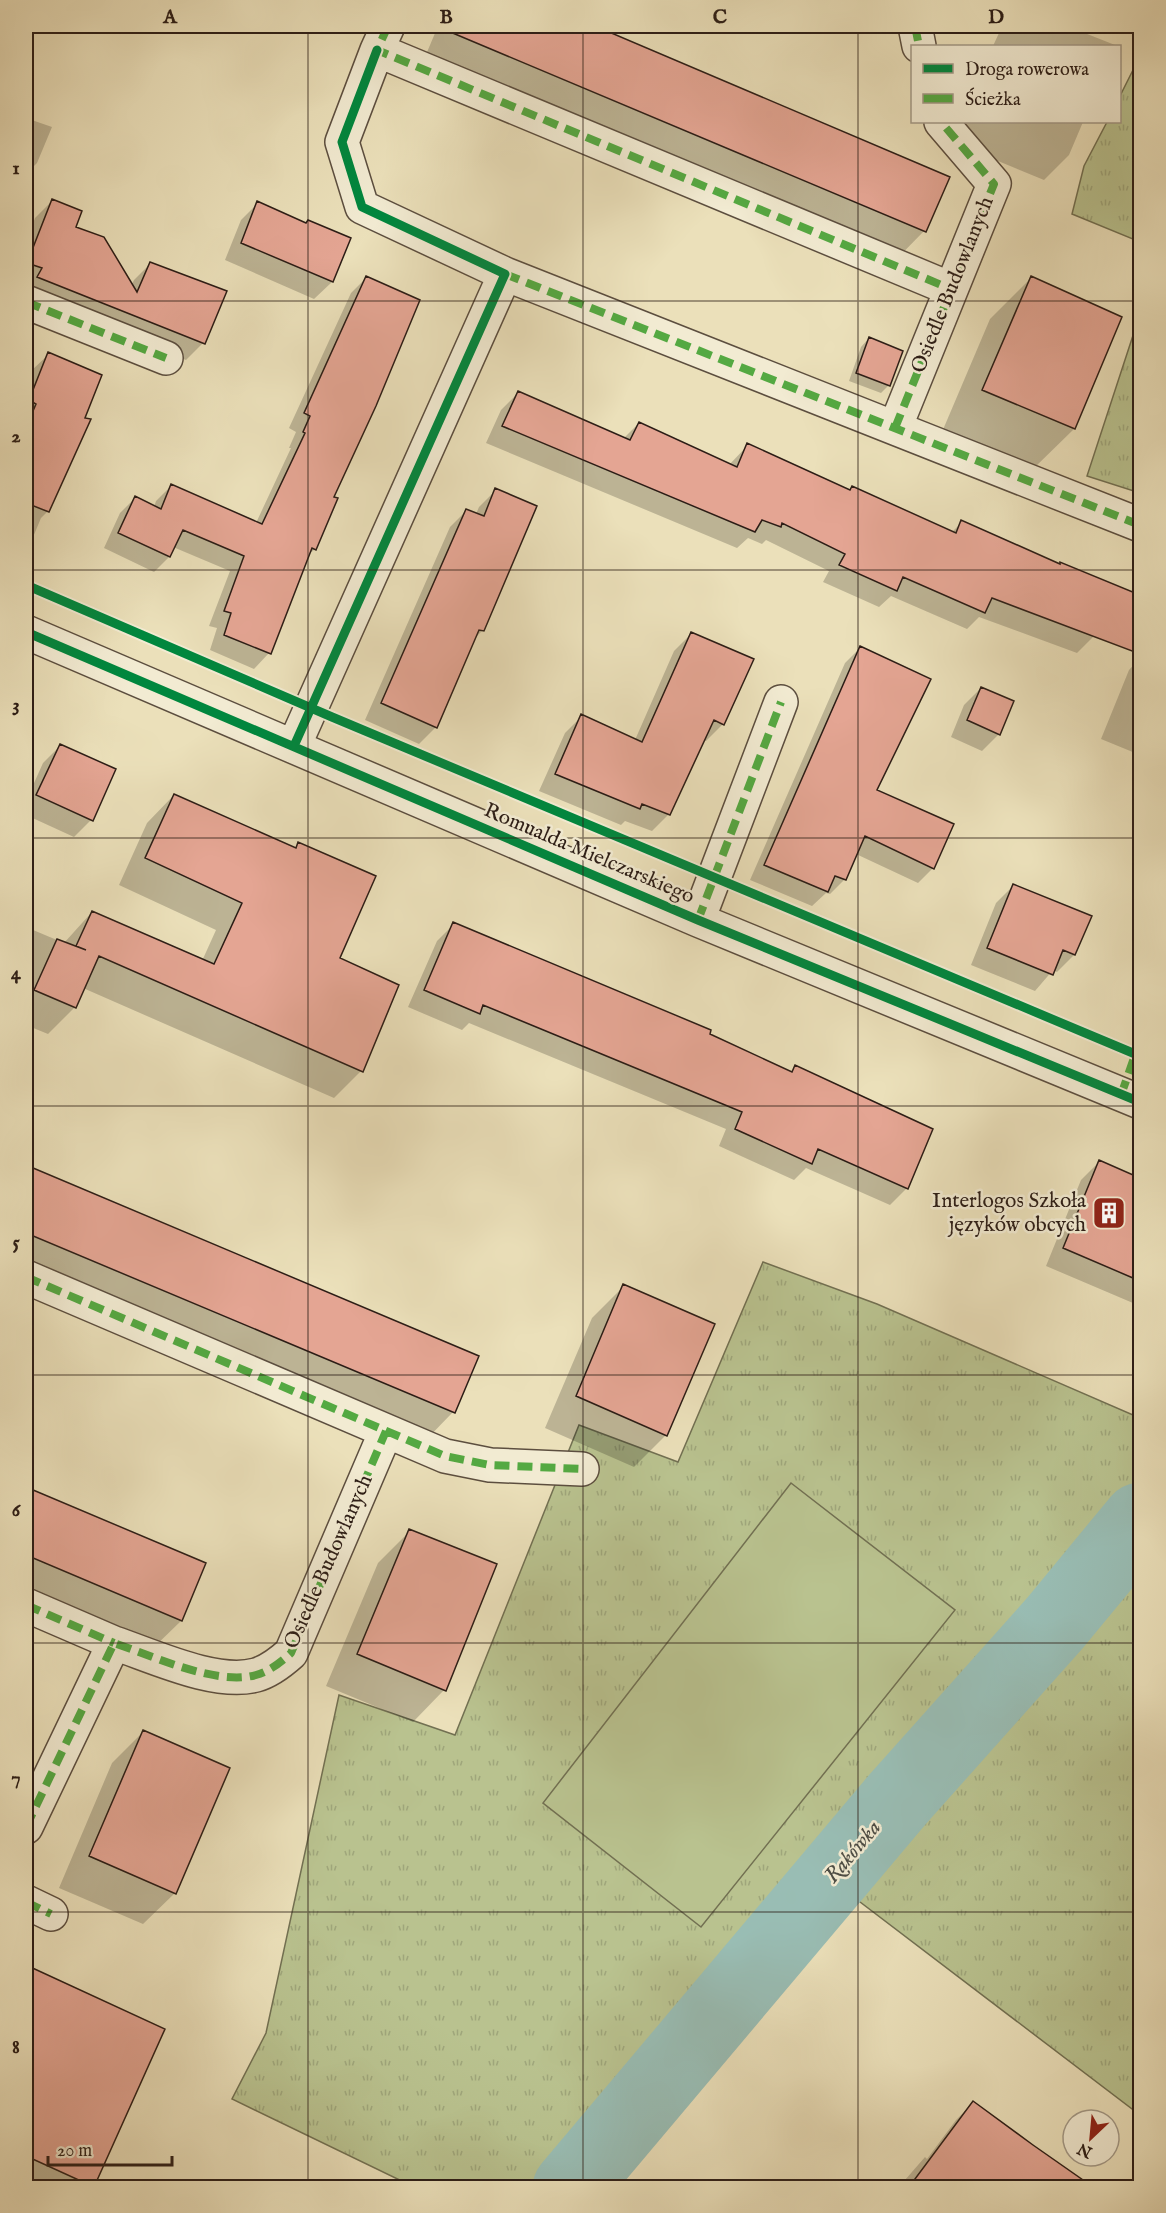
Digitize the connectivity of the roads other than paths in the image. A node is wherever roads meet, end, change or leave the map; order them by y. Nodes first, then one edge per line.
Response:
1 (915, 26) edge
2 (383, 38) edge
3 (919, 45) edge
4 (942, 123) edge
5 (505, 274) junction
6 (951, 289) junction
7 (26, 302) edge
8 (166, 358) dead end
9 (895, 428) junction
10 (1140, 525) edge
11 (26, 632) edge
12 (781, 702) dead end
13 (294, 746) junction
14 (698, 920) junction
15 (1140, 1102) edge
16 (26, 1277) edge
17 (386, 1431) junction
18 (582, 1469) dead end
19 (26, 1605) edge
20 (114, 1643) junction
21 (26, 1827) edge

1 - 3 street
2 - 5 street
2 - 6 street
4 - 6 street, Osiedle Budowlanych
5 - 9 street
5 - 13 street
6 - 9 street, Osiedle Budowlanych
7 - 8 street
9 - 10 street
11 - 13 street, Romualda Mielczarskiego
12 - 14 street
13 - 14 street, Romualda Mielczarskiego
14 - 15 street, Romualda Mielczarskiego
16 - 17 street
17 - 18 street
17 - 20 street, Osiedle Budowlanych
19 - 20 street, Osiedle Budowlanych
20 - 21 street

